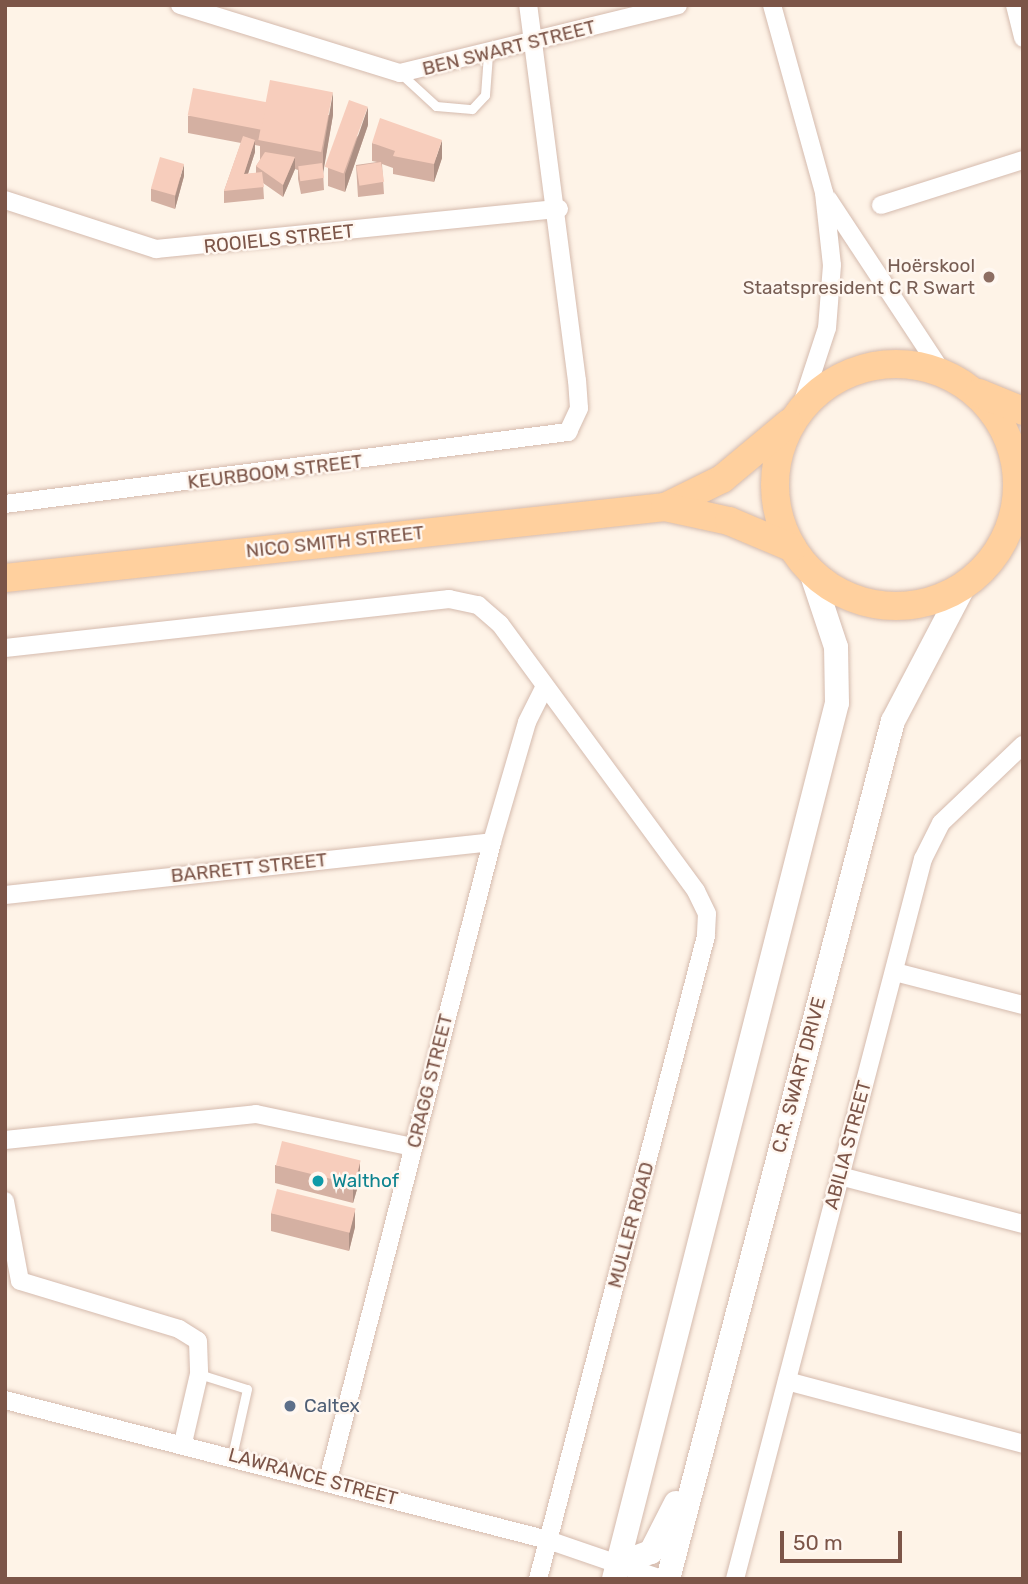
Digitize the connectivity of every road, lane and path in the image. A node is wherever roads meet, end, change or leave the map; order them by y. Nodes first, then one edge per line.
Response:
1 (180, 5) edge
2 (528, 5) edge
3 (678, 5) edge
4 (772, 5) edge
5 (1015, 5) edge
6 (1023, 38) edge
7 (537, 41) junction
8 (488, 54) junction
9 (400, 73) junction
10 (1023, 160) edge
11 (824, 193) junction
12 (5, 200) edge
13 (881, 205) dead end
14 (559, 209) junction
15 (955, 381) junction
16 (1023, 411) edge
17 (797, 415) junction
18 (5, 504) edge
19 (665, 507) junction
20 (1023, 547) edge
21 (802, 559) junction
22 (989, 562) junction
23 (5, 578) edge
24 (965, 584) junction
25 (5, 649) edge
26 (545, 686) junction
27 (1023, 745) edge
28 (492, 842) junction
29 (5, 895) edge
30 (895, 972) junction
31 (1023, 1005) edge
32 (5, 1140) edge
33 (413, 1147) junction
34 (840, 1176) junction
35 (5, 1201) edge
36 (1023, 1224) edge
37 (199, 1374) junction
38 (787, 1381) junction
39 (5, 1400) edge
40 (183, 1443) junction
41 (1023, 1444) edge
42 (232, 1456) junction
43 (695, 1475) junction
44 (328, 1480) junction
45 (548, 1540) junction
46 (616, 1571) edge
47 (538, 1579) edge
48 (662, 1579) edge
49 (668, 1579) edge
50 (735, 1579) edge

1 - 9 street, BEN SWART STREET
2 - 7 street
3 - 7 street, BEN SWART STREET
4 - 11 street
5 - 6 street
7 - 8 street, BEN SWART STREET
7 - 14 street
8 - 9 street, BEN SWART STREET
8 - 9 lane
10 - 13 street
11 - 15 street
11 - 17 street
12 - 14 street, ROOIELS STREET
14 - 18 street, KEURBOOM STREET
15 - 16 main road
15 - 17 main road
15 - 22 main road
17 - 19 main road, NICO SMITH STREET
17 - 21 main road
19 - 21 main road, NICO SMITH STREET
19 - 23 main road, NICO SMITH STREET
20 - 22 main road
21 - 24 main road
21 - 46 main road
22 - 24 main road
24 - 43 main road, C.R. SWART DRIVE
25 - 26 street, MULLER ROAD
26 - 28 street, CRAGG STREET
26 - 45 street, MULLER ROAD
27 - 30 street, ABILIA STREET
28 - 29 street, BARRETT STREET
28 - 33 street, CRAGG STREET
30 - 31 street
30 - 34 street, ABILIA STREET
32 - 33 street
33 - 44 street, CRAGG STREET
34 - 36 street
34 - 38 street, ABILIA STREET
35 - 37 street
37 - 40 street
37 - 42 lane
38 - 41 street
38 - 50 street, ABILIA STREET
39 - 40 street, LAWRANCE STREET
40 - 42 street, LAWRANCE STREET
42 - 44 street, LAWRANCE STREET
43 - 46 main road
43 - 49 main road, C.R. SWART DRIVE
44 - 45 street, LAWRANCE STREET
45 - 46 street, LAWRANCE STREET
45 - 47 street, MULLER ROAD
46 - 48 street, LAWRANCE STREET

